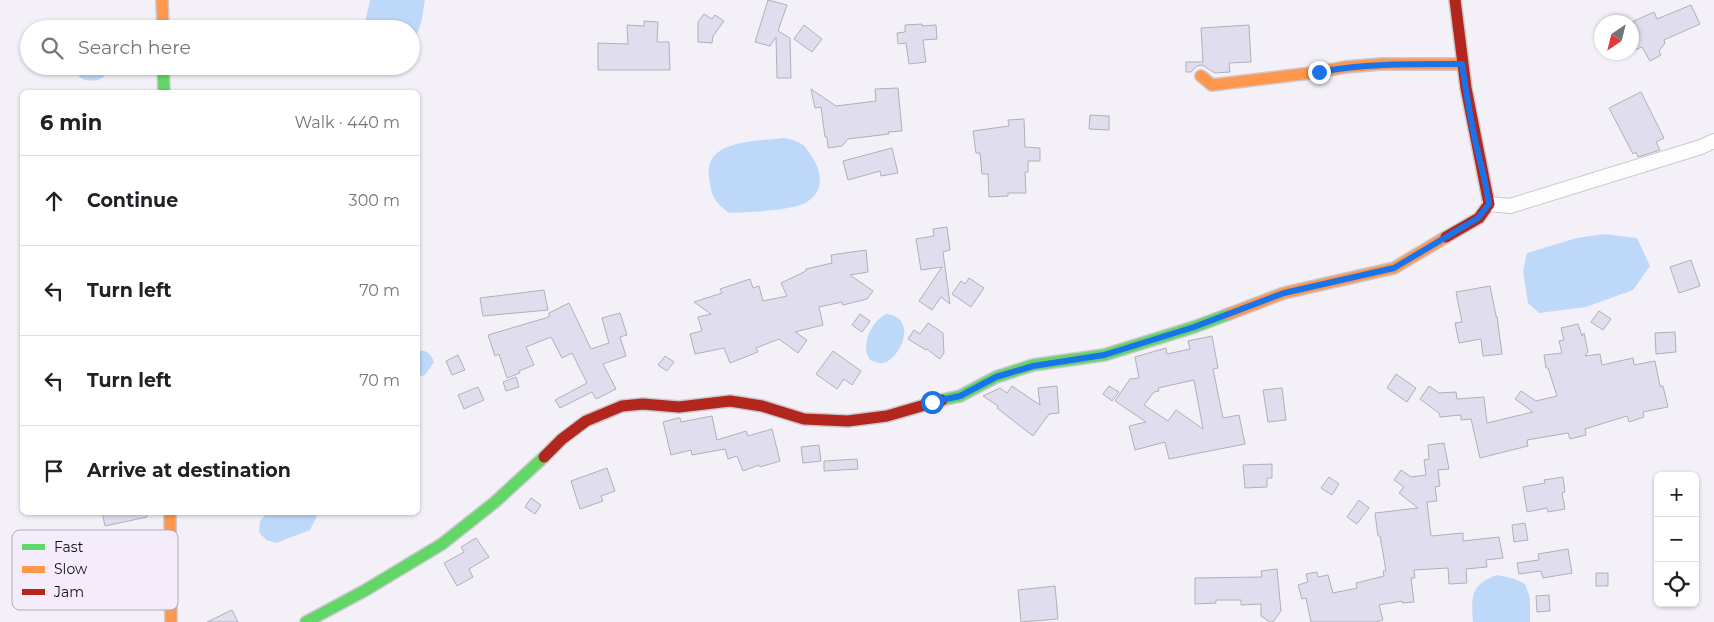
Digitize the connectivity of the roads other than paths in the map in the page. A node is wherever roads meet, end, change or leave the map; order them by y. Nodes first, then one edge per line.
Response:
1 (162, 0) edge
2 (1455, 0) edge
3 (163, 20) edge
4 (1462, 64) junction
5 (163, 75) edge
6 (1200, 76) dead end
7 (164, 90) edge
8 (1714, 142) edge
9 (1489, 204) junction
10 (170, 515) edge
11 (170, 530) edge
12 (306, 622) edge

1 - 3 street
2 - 4 street
4 - 6 street
4 - 9 street
5 - 7 street
8 - 9 street
9 - 12 street
10 - 11 street

